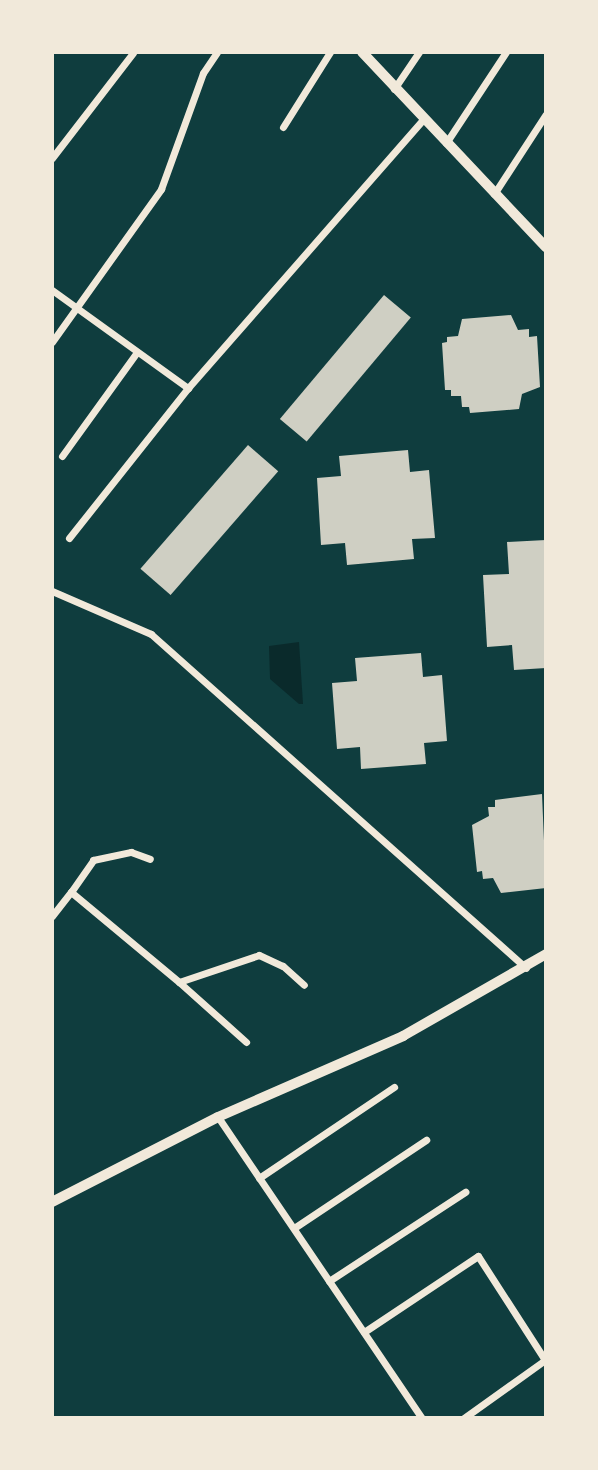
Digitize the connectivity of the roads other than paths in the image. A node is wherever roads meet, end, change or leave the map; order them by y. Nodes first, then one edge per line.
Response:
1 (217, 52) edge
2 (330, 52) edge
3 (362, 52) edge
4 (419, 52) edge
5 (506, 52) edge
6 (133, 53) edge
7 (394, 89) junction
8 (545, 114) edge
9 (424, 120) junction
10 (283, 127) dead end
11 (446, 143) junction
12 (52, 158) edge
13 (494, 194) junction
14 (545, 244) edge
15 (52, 290) edge
16 (78, 306) junction
17 (52, 342) edge
18 (138, 352) junction
19 (188, 387) junction
20 (62, 456) dead end
21 (69, 538) dead end
22 (52, 591) edge
23 (150, 859) dead end
24 (71, 892) junction
25 (52, 916) edge
26 (545, 954) edge
27 (527, 968) junction
28 (179, 982) junction
29 (304, 985) dead end
30 (246, 1042) dead end
31 (394, 1087) dead end
32 (218, 1117) junction
33 (426, 1140) dead end
34 (259, 1178) junction
35 (465, 1192) dead end
36 (52, 1202) edge
37 (294, 1228) junction
38 (329, 1281) junction
39 (364, 1332) junction
40 (422, 1418) edge
41 (464, 1418) edge

1 - 16 street
2 - 10 street
3 - 7 main road
4 - 7 street
5 - 11 street
6 - 12 street
7 - 9 main road
8 - 13 street
9 - 11 main road
9 - 19 street
11 - 13 main road
13 - 14 main road
15 - 16 street
16 - 17 street
16 - 18 street
18 - 19 street
18 - 20 street
19 - 21 street
22 - 27 street
23 - 24 street
24 - 25 street
24 - 28 street
26 - 27 main road
27 - 32 main road
28 - 29 street
28 - 30 street
31 - 34 street
32 - 34 street
32 - 36 main road
33 - 37 street
34 - 37 street
35 - 38 street
37 - 38 street
38 - 39 street
39 - 40 street
39 - 41 street

